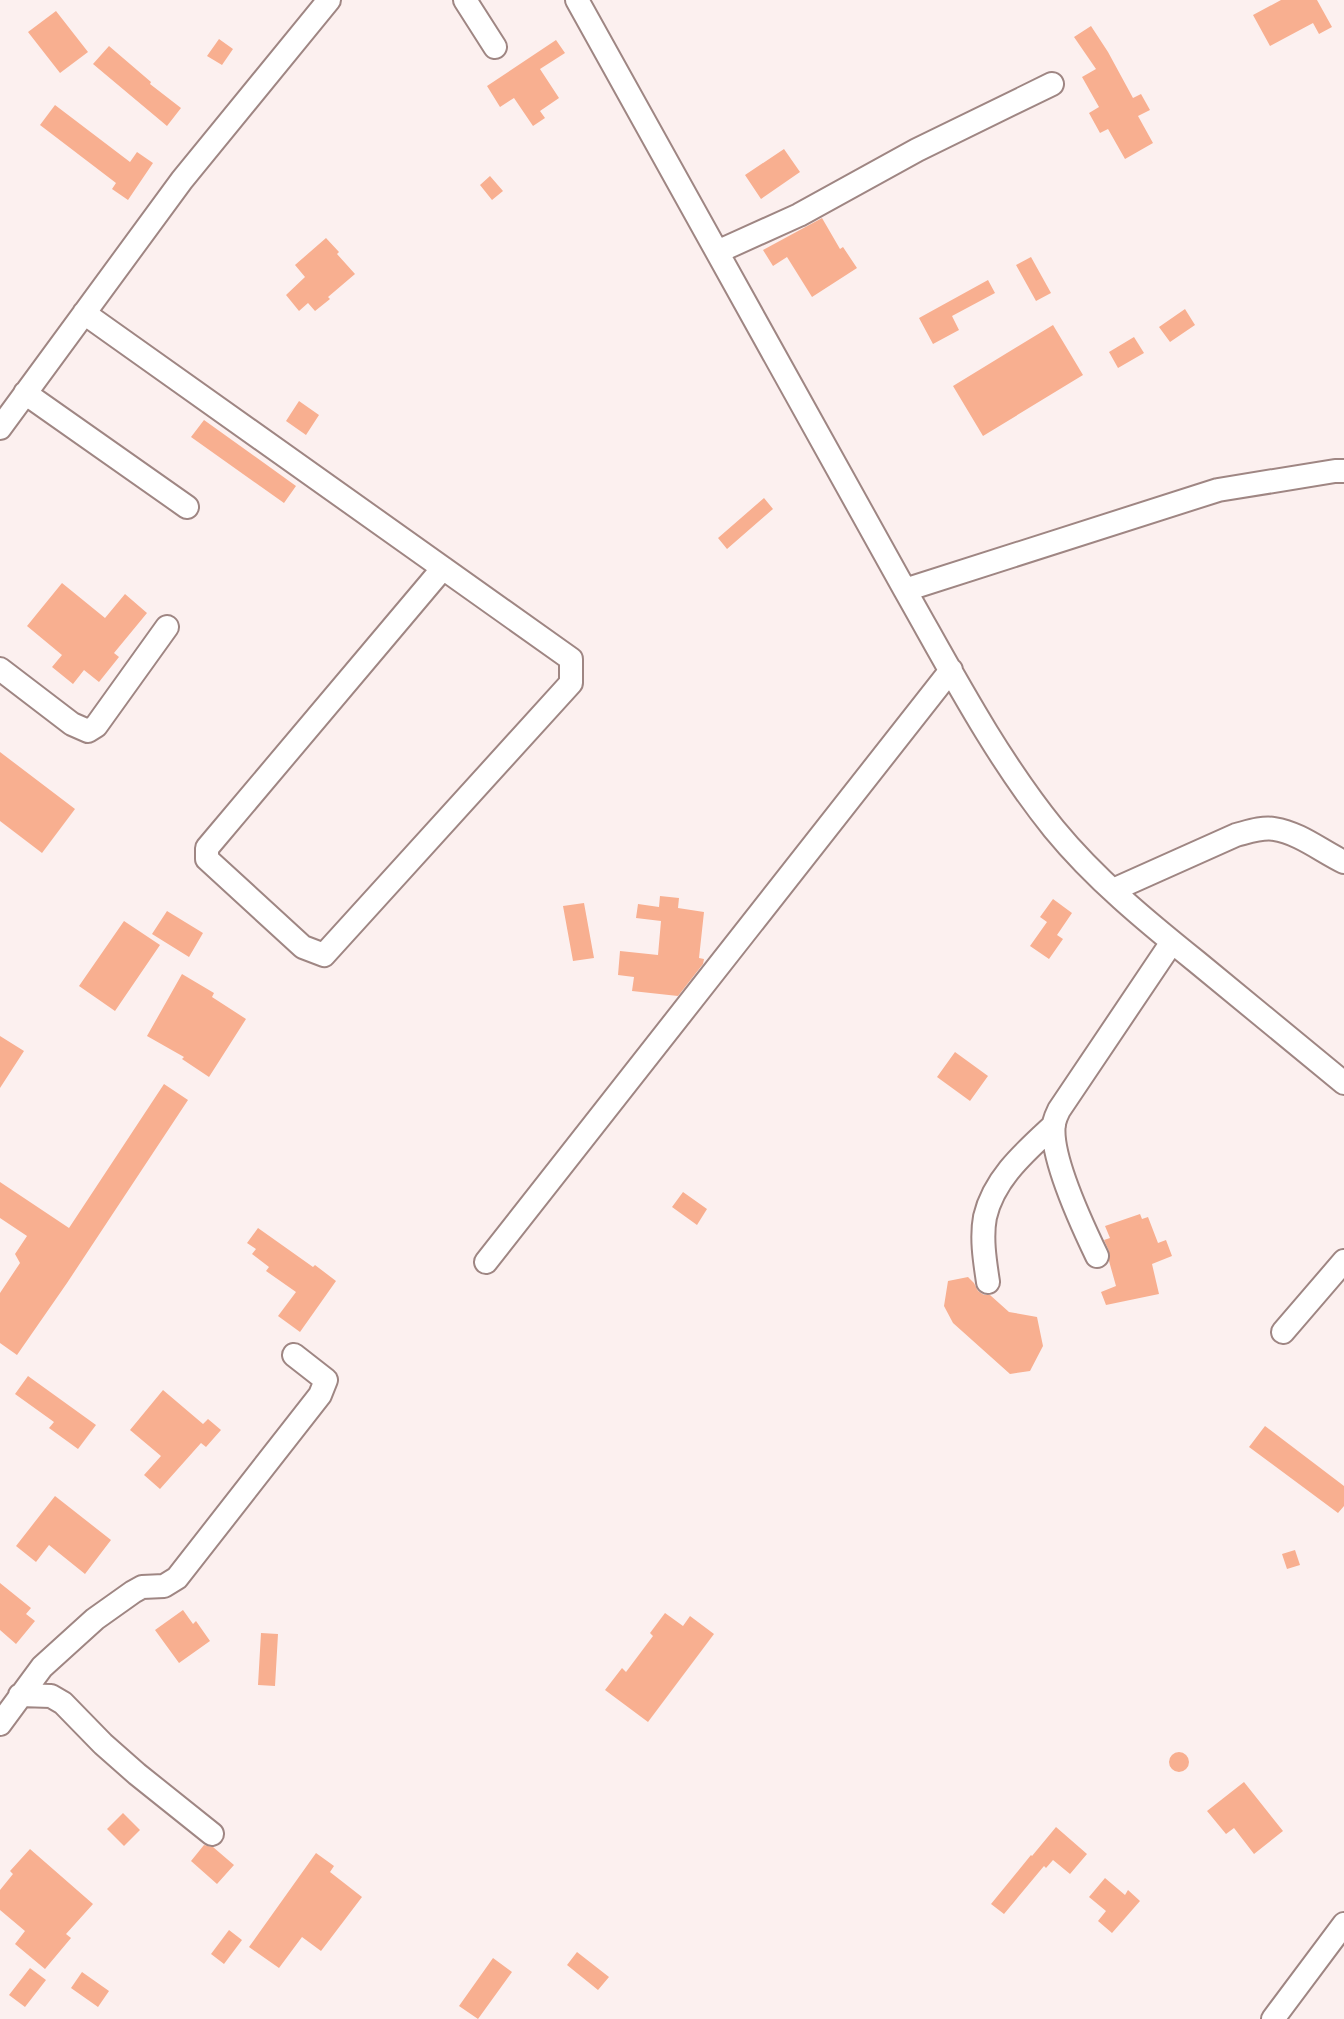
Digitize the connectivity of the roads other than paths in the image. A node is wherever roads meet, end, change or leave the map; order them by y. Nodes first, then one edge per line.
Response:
1 (329, 0) edge
2 (465, 0) edge
3 (577, 0) edge
4 (495, 47) dead end
5 (1052, 84) dead end
6 (717, 252) junction
7 (84, 313) junction
8 (25, 393) junction
9 (0, 428) edge
10 (1344, 471) edge
11 (187, 507) dead end
12 (442, 568) junction
13 (905, 590) junction
14 (167, 627) dead end
15 (0, 669) edge
16 (951, 670) junction
17 (1344, 862) edge
18 (1113, 890) junction
19 (1172, 942) junction
20 (1344, 1083) edge
21 (1054, 1125) junction
22 (1097, 1256) dead end
23 (1344, 1261) edge
24 (486, 1262) dead end
25 (988, 1282) dead end
26 (1283, 1332) dead end
27 (294, 1355) dead end
28 (20, 1695) junction
29 (0, 1724) edge
30 (212, 1834) dead end
31 (1344, 1924) edge
32 (1273, 2019) edge

1 - 7 street
2 - 4 street
3 - 6 street
5 - 6 street
6 - 13 street
7 - 8 street
7 - 12 street
8 - 9 street
8 - 11 street
10 - 13 street
12 - 12 street
13 - 16 street
14 - 15 street
16 - 18 street
16 - 24 street
17 - 18 street
18 - 19 street
19 - 20 street
19 - 21 street
21 - 22 street
21 - 25 street
23 - 26 street
27 - 28 street
28 - 29 street
28 - 30 street
31 - 32 street

